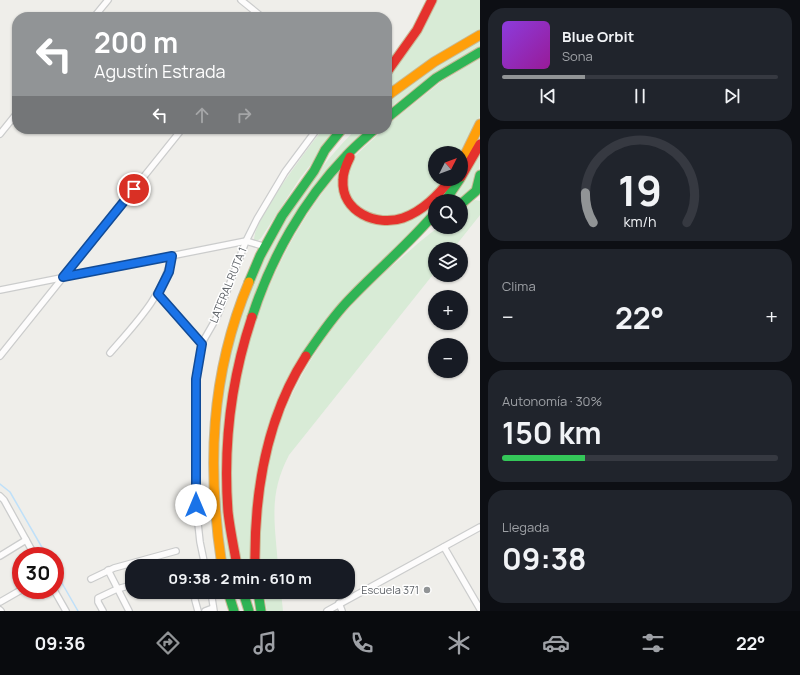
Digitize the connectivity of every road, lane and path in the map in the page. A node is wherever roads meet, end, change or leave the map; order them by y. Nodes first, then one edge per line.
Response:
1 (108, 0) edge
2 (241, 0) edge
3 (432, 0) edge
4 (98, 12) edge
5 (256, 12) edge
6 (480, 35) edge
7 (480, 52) edge
8 (392, 65) edge
9 (392, 92) edge
10 (392, 114) edge
11 (12, 119) edge
12 (480, 124) edge
13 (0, 134) edge
14 (178, 134) edge
15 (313, 134) edge
16 (338, 134) edge
17 (346, 134) edge
18 (370, 134) edge
19 (361, 142) junction
20 (480, 144) edge
21 (468, 149) edge
22 (468, 164) edge
23 (314, 170) junction
24 (480, 175) edge
25 (445, 186) edge
26 (479, 192) edge
27 (468, 199) edge
28 (428, 220) edge
29 (428, 231) edge
30 (246, 241) junction
31 (266, 247) junction
32 (403, 247) junction
33 (172, 256) junction
34 (63, 277) junction
35 (0, 290) edge
36 (158, 294) junction
37 (202, 344) junction
38 (110, 353) dead end
39 (0, 356) edge
40 (0, 496) edge
41 (480, 527) edge
42 (26, 540) junction
43 (30, 547) edge
44 (444, 547) junction
45 (176, 550) dead end
46 (0, 556) edge
47 (204, 559) edge
48 (221, 559) edge
49 (236, 559) edge
50 (255, 559) edge
51 (108, 570) junction
52 (91, 579) dead end
53 (125, 587) edge
54 (117, 589) junction
55 (12, 595) edge
56 (59, 599) edge
57 (212, 599) edge
58 (230, 599) edge
59 (245, 599) edge
60 (259, 599) edge
61 (195, 600) dead end
62 (0, 602) edge
63 (339, 604) junction
64 (480, 609) edge
65 (214, 610) edge
66 (66, 611) edge
67 (103, 611) edge
68 (129, 611) edge
69 (198, 611) edge
70 (205, 611) edge
71 (234, 611) edge
72 (249, 611) edge
73 (261, 611) edge
74 (327, 611) edge
75 (342, 611) edge

1 - 4 street
2 - 5 street
3 - 8 highway
6 - 9 highway
7 - 10 highway
11 - 13 street
12 - 21 highway
14 - 34 street
15 - 30 street, LATERAL RUTA 1
16 - 23 highway
17 - 23 highway
18 - 19 highway
19 - 25 highway
19 - 49 highway
20 - 22 highway
23 - 31 highway
24 - 26 highway
26 - 27 highway
28 - 32 highway
29 - 32 highway
30 - 31 street
30 - 33 street
30 - 37 street, LATERAL RUTA 1
31 - 48 highway
32 - 50 highway
33 - 34 street
33 - 36 street
34 - 35 street
34 - 39 street
36 - 37 street
36 - 38 street
37 - 47 street, LATERAL RUTA 1
40 - 42 street
41 - 44 street
42 - 43 street
42 - 46 street
44 - 63 street
44 - 64 street
45 - 51 street
51 - 52 street
51 - 54 street
53 - 54 street
54 - 67 street
54 - 68 street
55 - 62 street
56 - 66 street
57 - 65 street
58 - 71 highway
59 - 72 highway
60 - 73 highway
61 - 69 street
63 - 74 street
63 - 75 street
65 - 70 street

